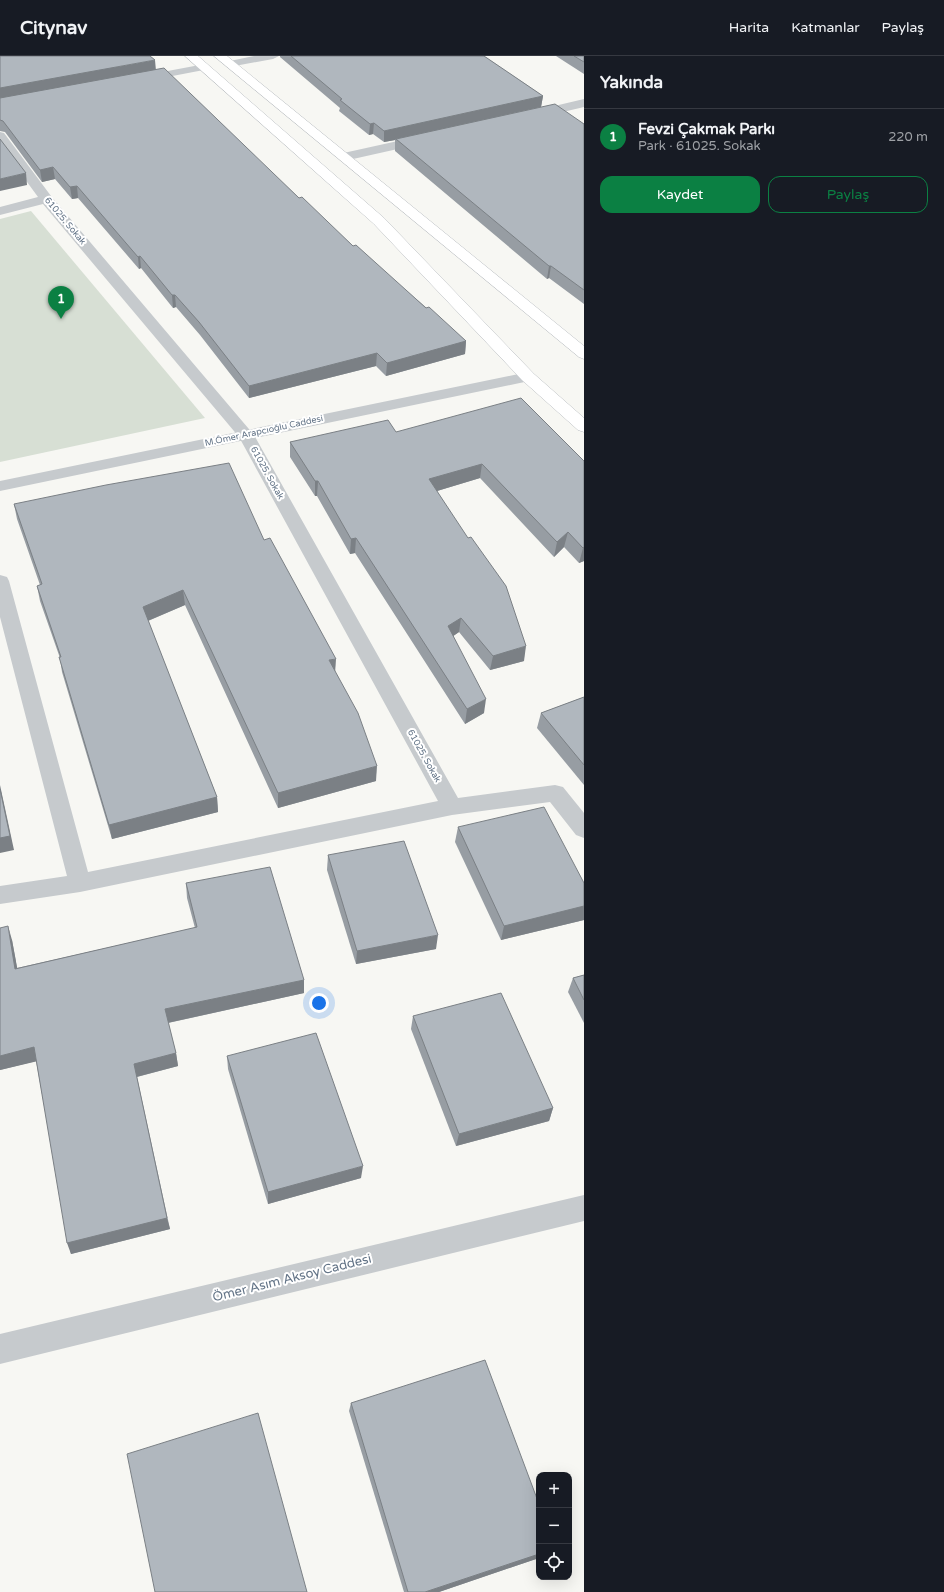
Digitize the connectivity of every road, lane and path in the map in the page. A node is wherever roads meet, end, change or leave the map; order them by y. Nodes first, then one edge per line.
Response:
1 (191, 56) edge
2 (273, 56) edge
3 (224, 60) edge
4 (205, 67) junction
5 (129, 81) edge
6 (584, 103) edge
7 (571, 106) junction
8 (584, 115) edge
9 (518, 118) edge
10 (0, 136) edge
11 (435, 137) edge
12 (344, 157) junction
13 (46, 199) junction
14 (0, 211) edge
15 (584, 354) edge
16 (528, 377) junction
17 (584, 427) edge
18 (246, 435) junction
19 (0, 486) edge
20 (0, 581) edge
21 (452, 807) junction
22 (584, 830) edge
23 (80, 883) junction
24 (0, 895) edge
25 (584, 1208) edge
26 (0, 1349) edge

1 - 4 main road
2 - 3 street
3 - 12 main road
4 - 5 street
4 - 16 main road
6 - 7 street
7 - 8 street
7 - 9 street
10 - 13 street, 61025. Sokak
11 - 12 street
12 - 15 main road
13 - 14 street
13 - 18 street, 61025. Sokak
16 - 17 main road
16 - 18 street, M.Ömer Arapcıoğlu Caddesi
18 - 19 street, M.Ömer Arapcıoğlu Caddesi
18 - 21 street, 61025. Sokak
20 - 23 street
21 - 22 street
21 - 23 street
23 - 24 street
25 - 26 street, Ömer Asım Aksoy Caddesi

